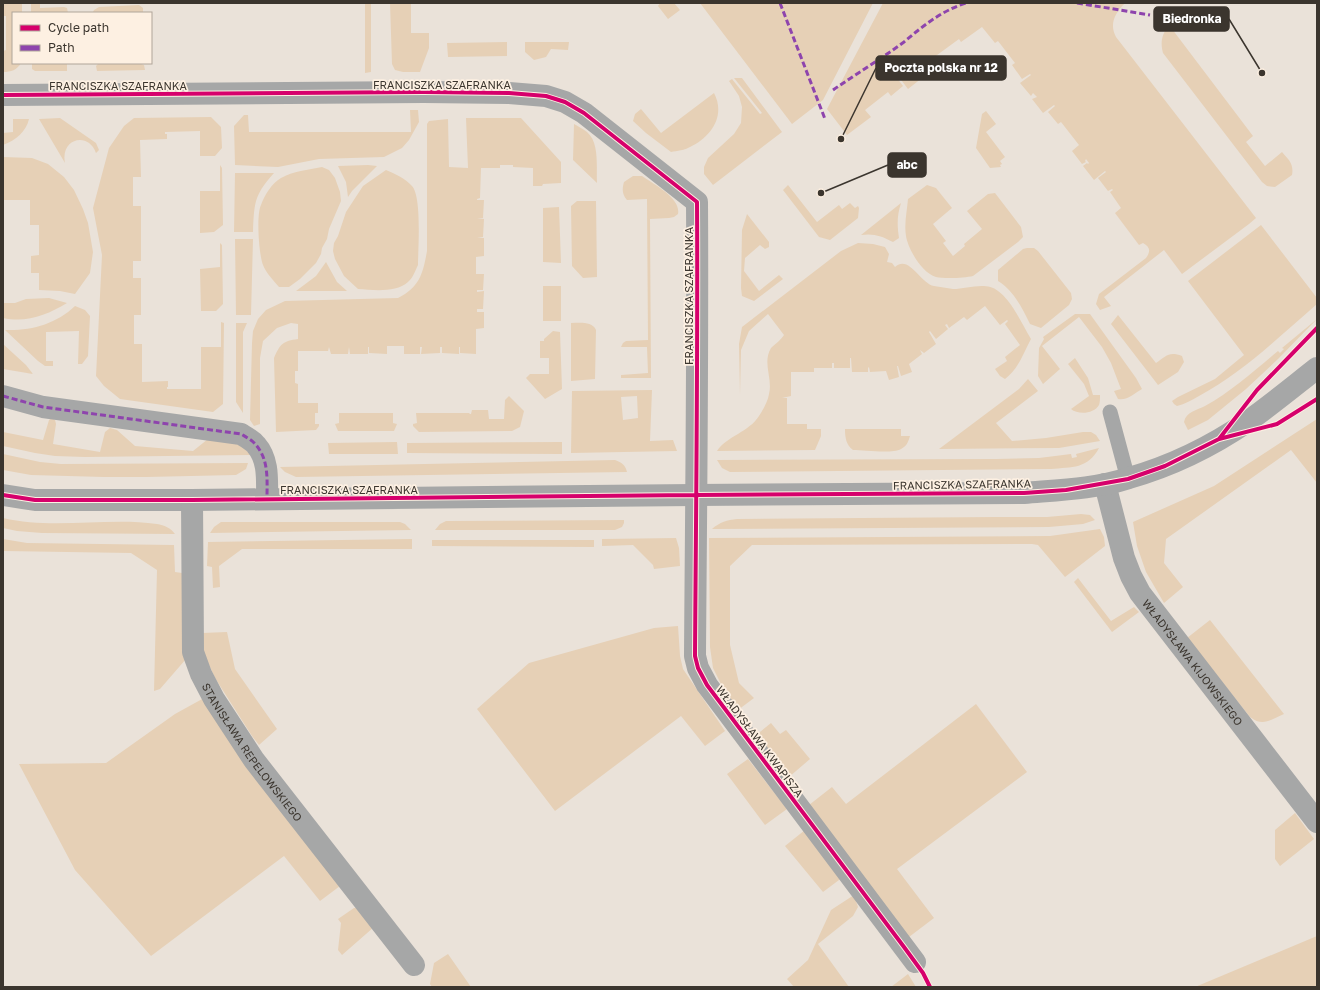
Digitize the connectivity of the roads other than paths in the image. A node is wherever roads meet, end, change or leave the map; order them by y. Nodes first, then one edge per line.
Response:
1 (3, 94) edge
2 (1317, 368) edge
3 (3, 396) edge
4 (1110, 412) dead end
5 (1128, 479) junction
6 (1105, 484) junction
7 (695, 494) junction
8 (3, 495) edge
9 (267, 498) junction
10 (192, 500) junction
11 (1317, 822) edge
12 (915, 962) dead end
13 (414, 965) dead end

1 - 7 street, FRANCISZKA SZAFRANKA
2 - 5 street, FRANCISZKA SZAFRANKA
3 - 9 street, FRANCISZKA SZAFRANKA
4 - 5 lane
5 - 6 street, FRANCISZKA SZAFRANKA
6 - 7 street, FRANCISZKA SZAFRANKA
6 - 11 street, WŁADYSŁAWA KIJOWSKIEGO
7 - 9 street, FRANCISZKA SZAFRANKA
7 - 12 street, WŁADYSŁAWA KWAPISZA
8 - 10 street, FRANCISZKA SZAFRANKA
9 - 10 street, FRANCISZKA SZAFRANKA
10 - 13 street, STANISŁAWA REPELOWSKIEGO

